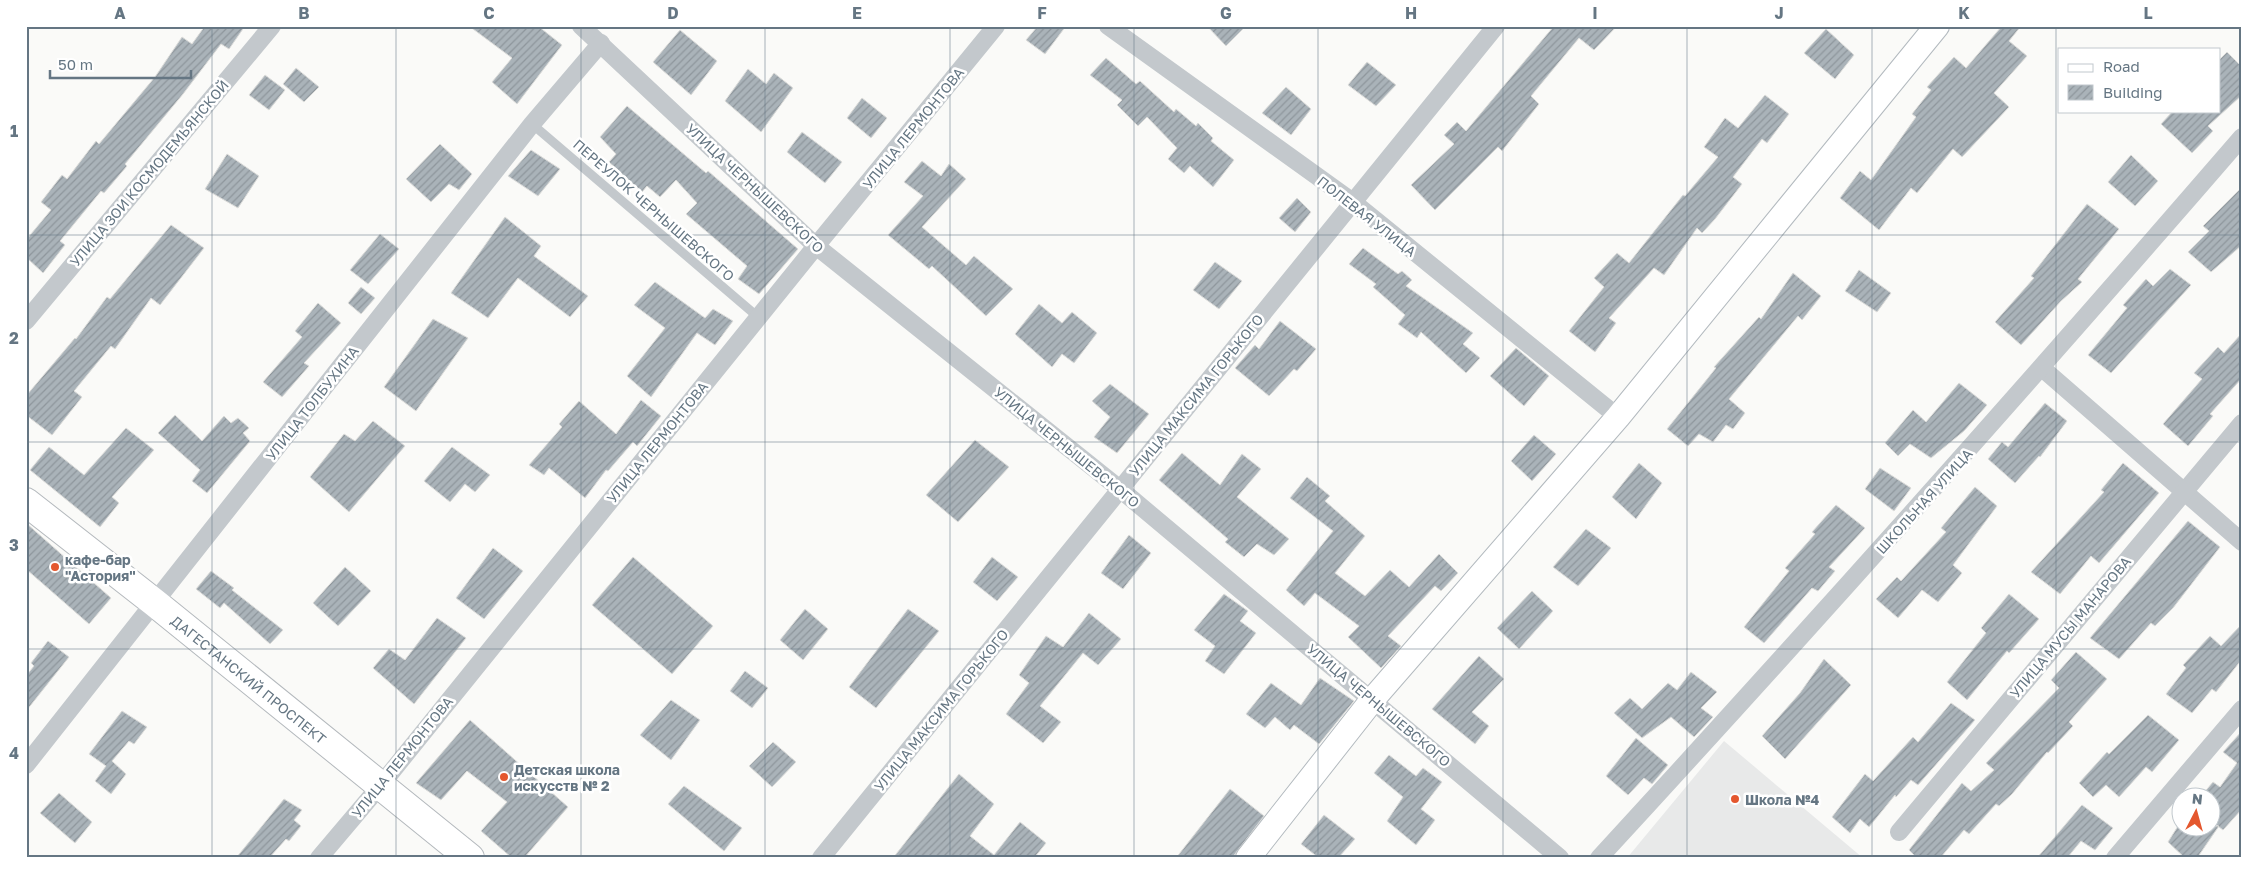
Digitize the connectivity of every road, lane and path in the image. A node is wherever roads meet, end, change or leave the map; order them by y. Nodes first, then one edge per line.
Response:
1 (272, 26) edge
2 (581, 26) edge
3 (996, 26) edge
4 (1108, 26) edge
5 (1496, 26) edge
6 (1936, 26) edge
7 (601, 43) junction
8 (532, 124) junction
9 (2242, 137) edge
10 (1353, 202) junction
11 (816, 246) junction
12 (758, 317) junction
13 (26, 321) edge
14 (2042, 368) junction
15 (1618, 417) junction
16 (2242, 423) edge
17 (1120, 489) junction
18 (2184, 491) junction
19 (26, 502) edge
20 (2242, 542) edge
21 (155, 603) junction
22 (1373, 699) junction
23 (2242, 709) edge
24 (26, 765) edge
25 (380, 786) junction
26 (1899, 832) dead end
27 (318, 858) edge
28 (470, 858) edge
29 (822, 858) edge
30 (1248, 858) edge
31 (1560, 858) edge
32 (1599, 858) edge
33 (2115, 858) edge

1 - 13 street, УЛИЦА ЗОИ КОСМОДЕМЬЯНСКОЙ
2 - 7 street, УЛИЦА ЧЕРНЫШЕВСКОГО
3 - 11 street, УЛИЦА ЛЕРМОНТОВА
4 - 10 street, ПОЛЕВАЯ УЛИЦА
5 - 10 street, УЛИЦА МАКСИМА ГОРЬКОГО
6 - 15 street
7 - 8 street, УЛИЦА ТОЛБУХИНА
7 - 11 street, УЛИЦА ЧЕРНЫШЕВСКОГО
8 - 12 lane, ПЕРЕУЛОК ЧЕРНЫШЕВСКОГО
8 - 21 street, УЛИЦА ТОЛБУХИНА
9 - 14 street, ШКОЛЬНАЯ УЛИЦА
10 - 15 street, ПОЛЕВАЯ УЛИЦА
10 - 17 street, УЛИЦА МАКСИМА ГОРЬКОГО
11 - 12 street, УЛИЦА ЛЕРМОНТОВА
11 - 17 street, УЛИЦА ЧЕРНЫШЕВСКОГО
12 - 25 street, УЛИЦА ЛЕРМОНТОВА
14 - 18 street
14 - 32 street, ШКОЛЬНАЯ УЛИЦА
15 - 22 street
16 - 18 street, УЛИЦА МУСЫ МАНАРОВА
17 - 22 street, УЛИЦА ЧЕРНЫШЕВСКОГО
17 - 29 street, УЛИЦА МАКСИМА ГОРЬКОГО
18 - 20 street
18 - 26 street, УЛИЦА МУСЫ МАНАРОВА
19 - 21 highway, ДАГЕСТАНСКИЙ ПРОСПЕКТ
21 - 24 street, УЛИЦА ТОЛБУХИНА
21 - 25 highway, ДАГЕСТАНСКИЙ ПРОСПЕКТ
22 - 30 street
22 - 31 street, УЛИЦА ЧЕРНЫШЕВСКОГО
23 - 33 street
25 - 27 street, УЛИЦА ЛЕРМОНТОВА
25 - 28 highway, ДАГЕСТАНСКИЙ ПРОСПЕКТ

